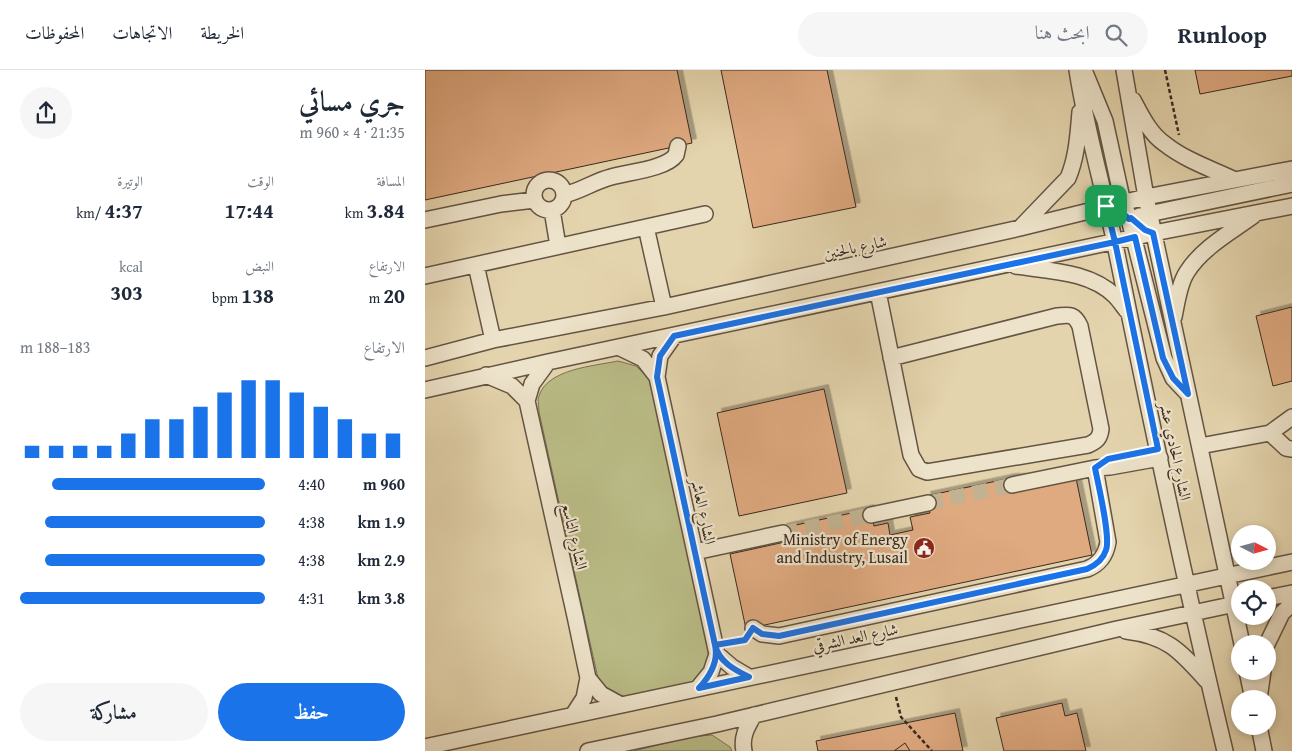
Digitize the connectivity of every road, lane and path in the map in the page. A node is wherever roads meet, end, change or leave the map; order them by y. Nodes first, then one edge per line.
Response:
1 (1077, 70) edge
2 (1084, 70) edge
3 (1124, 70) edge
4 (1165, 70) edge
5 (1127, 91) junction
6 (1082, 100) junction
7 (678, 146) dead end
8 (1183, 155) junction
9 (1292, 169) edge
10 (1235, 180) junction
11 (1292, 184) edge
12 (564, 195) junction
13 (1146, 197) junction
14 (535, 200) junction
15 (1123, 203) junction
16 (1106, 206) junction
17 (1292, 206) edge
18 (552, 210) junction
19 (1257, 213) junction
20 (705, 214) dead end
21 (1150, 214) junction
22 (1130, 219) junction
23 (425, 220) edge
24 (647, 227) junction
25 (1020, 228) junction
26 (1153, 233) junction
27 (1135, 237) junction
28 (1115, 242) junction
29 (559, 246) junction
30 (476, 264) junction
31 (1007, 265) junction
32 (425, 276) edge
33 (878, 292) junction
34 (664, 307) junction
35 (1129, 313) junction
36 (1173, 321) junction
37 (674, 336) junction
38 (493, 340) junction
39 (618, 347) junction
40 (425, 358) edge
41 (891, 358) junction
42 (547, 362) junction
43 (486, 375) junction
44 (657, 377) junction
45 (425, 390) edge
46 (1188, 394) junction
47 (527, 401) junction
48 (1292, 417) edge
49 (1270, 433) junction
50 (1200, 446) junction
51 (1292, 449) edge
52 (1159, 454) junction
53 (1095, 468) junction
54 (1012, 485) tunnel mouth
55 (928, 503) tunnel mouth
56 (871, 515) tunnel mouth
57 (783, 533) tunnel mouth
58 (695, 552) junction
59 (1292, 562) edge
60 (1228, 576) junction
61 (1186, 584) junction
62 (1231, 585) edge
63 (1292, 593) edge
64 (1276, 596) edge
65 (1292, 604) edge
66 (1231, 605) edge
67 (1192, 612) junction
68 (753, 628) joint
69 (1117, 629) junction
70 (1271, 635) edge
71 (716, 649) junction
72 (749, 677) junction
73 (588, 678) junction
74 (893, 683) junction
75 (1209, 683) junction
76 (699, 688) junction
77 (621, 705) junction
78 (573, 715) junction
79 (754, 715) junction
80 (717, 724) junction
81 (1261, 735) edge
82 (425, 746) edge
83 (743, 746) edge
84 (616, 748) edge
85 (588, 751) edge
86 (932, 751) edge
87 (1225, 751) edge
88 (1264, 751) edge

1 - 6 street, الشارع الحادي عشر
2 - 15 street
3 - 5 street, الشارع الحادي عشر
4 - 8 path
5 - 8 street
5 - 13 street, الشارع الحادي عشر
6 - 16 street, الشارع الحادي عشر
6 - 25 street
7 - 12 street
8 - 10 street
9 - 10 street, شارع بالحنين
10 - 13 street, شارع بالحنين
11 - 21 street
12 - 14 street
12 - 18 street
13 - 15 street, شارع بالحنين
13 - 21 street, الشارع الحادي عشر
14 - 18 street
14 - 23 street
15 - 16 street, شارع بالحنين
15 - 22 street
16 - 22 street
16 - 25 street, شارع بالحنين
16 - 28 street, الشارع الحادي عشر
17 - 19 street
18 - 29 street
19 - 26 street
19 - 36 street
20 - 24 street
21 - 22 street
21 - 26 street, الشارع الحادي عشر
22 - 26 street
22 - 27 street
22 - 28 street
24 - 29 street
24 - 34 street
25 - 34 street, شارع بالحنين
26 - 27 street
26 - 36 street, الشارع الحادي عشر
27 - 28 street
27 - 46 street
28 - 31 street
28 - 35 street, الشارع الحادي عشر
29 - 30 street
30 - 32 street
30 - 38 street
31 - 33 street
31 - 35 street
33 - 37 street
33 - 41 street
34 - 38 street, شارع بالحنين
35 - 52 street, الشارع الحادي عشر
36 - 46 street, الشارع الحادي عشر
37 - 39 street
37 - 44 street, الشارع العاشر
38 - 40 street, شارع بالحنين
39 - 42 street
39 - 44 street, الشارع العاشر
41 - 41 street
42 - 43 street
42 - 47 street
43 - 45 street
43 - 47 street
44 - 58 street, الشارع العاشر
46 - 50 street, الشارع الحادي عشر
47 - 73 street, الشارع التاسع
48 - 49 street
49 - 50 street
49 - 51 street
50 - 60 street, الشارع الحادي عشر
52 - 53 street
52 - 61 street, الشارع الحادي عشر
53 - 54 street
53 - 68 street
55 - 56 street
57 - 58 street
58 - 71 street, الشارع العاشر
59 - 60 street, شارع العد الشرقي
60 - 61 street, شارع العد الشرقي
60 - 62 street, الشارع الحادي عشر
61 - 67 street, الشارع الحادي عشر
61 - 72 street, شارع العد الشرقي
63 - 64 street
65 - 70 street
66 - 67 street
67 - 69 street
67 - 75 street, الشارع الحادي عشر
68 - 71 path
69 - 74 street
69 - 75 street
71 - 72 street
71 - 76 street
72 - 76 street, شارع العد الشرقي
73 - 77 street
73 - 78 street, الشارع التاسع
74 - 79 street
74 - 86 path
75 - 87 street, الشارع الحادي عشر
76 - 77 street, شارع العد الشرقي
77 - 78 street, شارع العد الشرقي
78 - 82 street, شارع العد الشرقي
79 - 80 street
79 - 83 street
80 - 83 street
80 - 84 street
81 - 88 street
84 - 85 street

